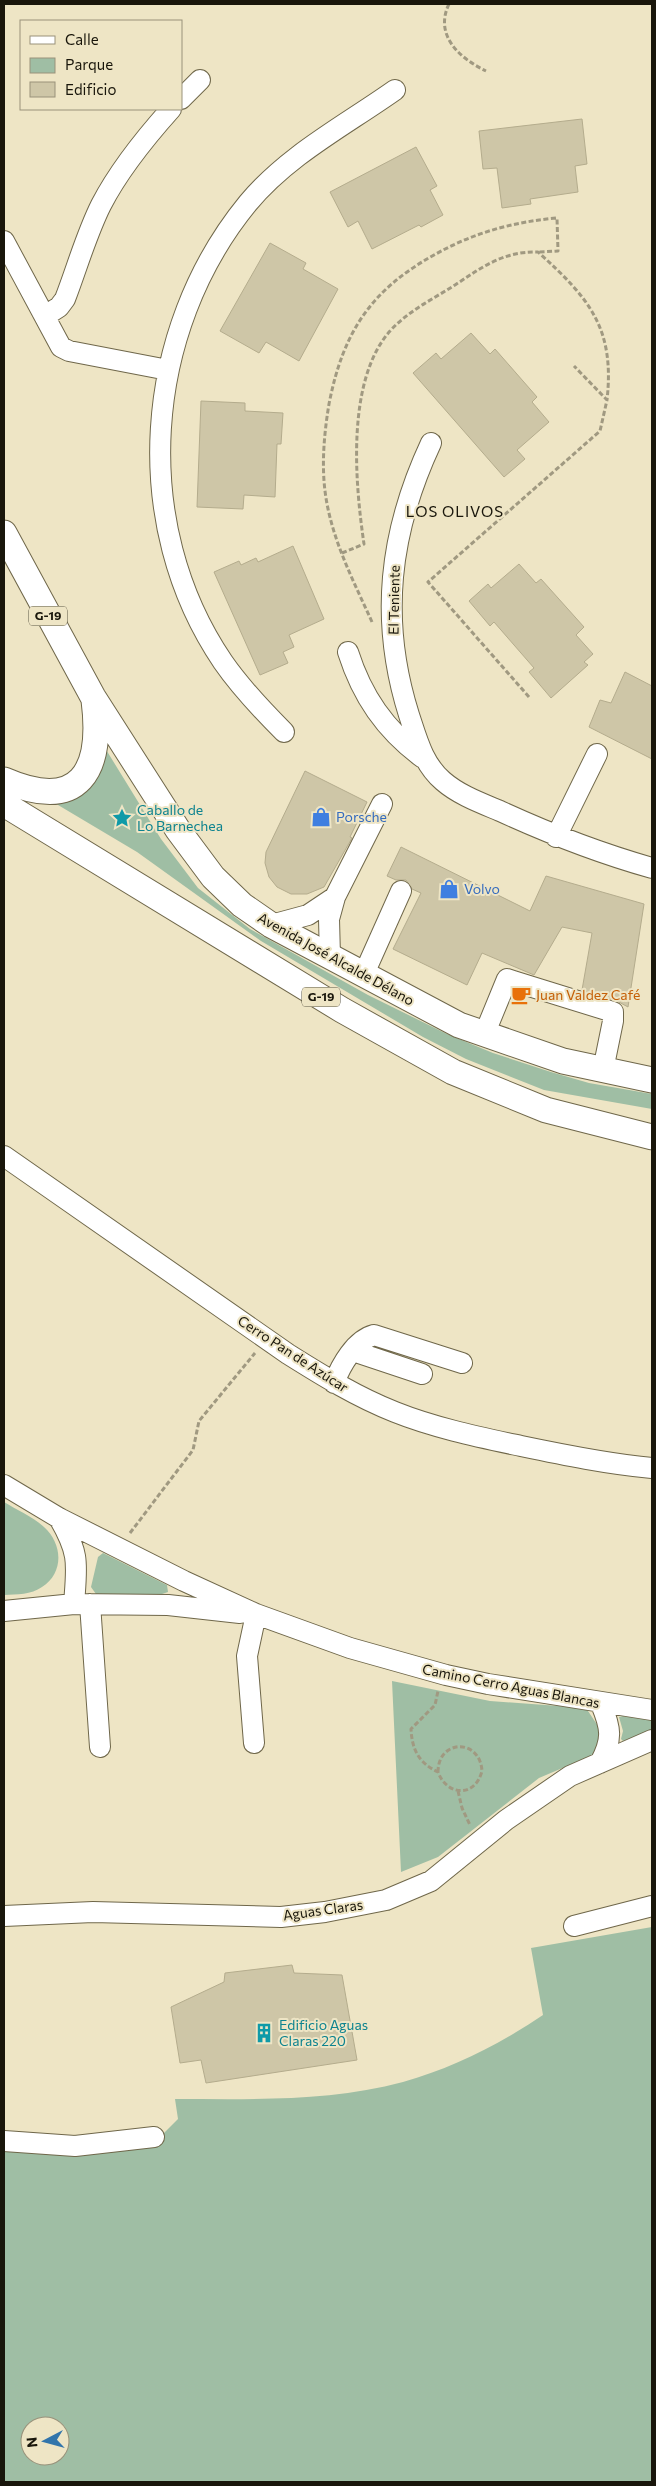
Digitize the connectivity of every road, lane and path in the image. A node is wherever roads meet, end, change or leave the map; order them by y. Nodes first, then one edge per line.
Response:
1 (449, 4) edge
2 (486, 71) dead end
3 (200, 80) dead end
4 (394, 90) dead end
5 (182, 97) edge
6 (170, 110) edge
7 (4, 241) edge
8 (538, 252) junction
9 (45, 316) junction
10 (574, 366) dead end
11 (168, 370) junction
12 (607, 400) junction
13 (431, 443) dead end
14 (4, 533) edge
15 (342, 553) junction
16 (372, 623) dead end
17 (348, 652) dead end
18 (94, 697) junction
19 (529, 698) dead end
20 (284, 732) dead end
21 (597, 754) dead end
22 (425, 759) junction
23 (4, 780) edge
24 (382, 804) dead end
25 (6, 808) edge
26 (556, 837) junction
27 (652, 868) edge
28 (401, 891) dead end
29 (335, 896) junction
30 (271, 925) junction
31 (330, 957) junction
32 (363, 976) junction
33 (484, 1034) junction
34 (603, 1070) junction
35 (652, 1080) edge
36 (652, 1137) edge
37 (4, 1156) edge
38 (257, 1351) dead end
39 (354, 1351) junction
40 (462, 1363) dead end
41 (422, 1374) dead end
42 (334, 1382) junction
43 (652, 1468) edge
44 (4, 1484) edge
45 (59, 1518) junction
46 (113, 1545) junction
47 (76, 1556) junction
48 (176, 1577) junction
49 (82, 1604) junction
50 (168, 1605) junction
51 (4, 1612) edge
52 (256, 1614) junction
53 (446, 1675) junction
54 (601, 1704) junction
55 (652, 1710) edge
56 (254, 1742) dead end
57 (651, 1745) edge
58 (100, 1747) dead end
59 (600, 1762) junction
60 (438, 1772) junction
61 (458, 1791) junction
62 (477, 1846) junction
63 (652, 1906) edge
64 (4, 1916) edge
65 (574, 1926) dead end
66 (154, 2137) dead end
67 (4, 2141) edge

1 - 2 path
3 - 5 street
4 - 11 street
6 - 9 street
7 - 9 street
8 - 12 path
8 - 15 path
8 - 15 path
9 - 11 street
10 - 12 path
11 - 20 street
12 - 19 path
13 - 22 street, El Teniente
14 - 18 main road, Avenida José Alcalde Délano / G-19
15 - 16 path
17 - 22 street, El Teniente
18 - 23 main road
18 - 30 main road, Avenida José Alcalde Délano / G-19
21 - 26 street
22 - 26 street, El Teniente
24 - 29 street
25 - 36 main road, G-19
26 - 27 street, El Teniente
28 - 32 street
29 - 30 street
29 - 31 street
30 - 31 main road, Avenida José Alcalde Délano / G-19
31 - 32 main road, Avenida José Alcalde Délano / G-19
32 - 33 main road, Avenida José Alcalde Délano / G-19
33 - 34 main road, Avenida José Alcalde Délano / G-19
33 - 34 street
34 - 35 main road, Avenida José Alcalde Délano / G-19
37 - 42 street, Cerro Pan de Azúcar
38 - 46 path
39 - 40 street
39 - 41 street
39 - 42 street
42 - 43 street, Cerro Pan de Azúcar
44 - 45 street, Camino Cerro Aguas Blancas
45 - 46 street, Camino Cerro Aguas Blancas
45 - 47 street
46 - 47 street
46 - 48 street, Camino Cerro Aguas Blancas
47 - 49 street
48 - 50 street
48 - 52 street, Camino Cerro Aguas Blancas
49 - 50 street
49 - 51 street
49 - 58 street
50 - 52 street
52 - 53 street, Camino Cerro Aguas Blancas
52 - 56 street
53 - 54 street, Camino Cerro Aguas Blancas
53 - 60 path
54 - 55 street, Camino Cerro Aguas Blancas
54 - 59 street
57 - 59 street, Aguas Claras
59 - 62 street, Aguas Claras
60 - 61 path
60 - 61 path
61 - 62 path
62 - 64 street, Aguas Claras
63 - 65 street
66 - 67 street

